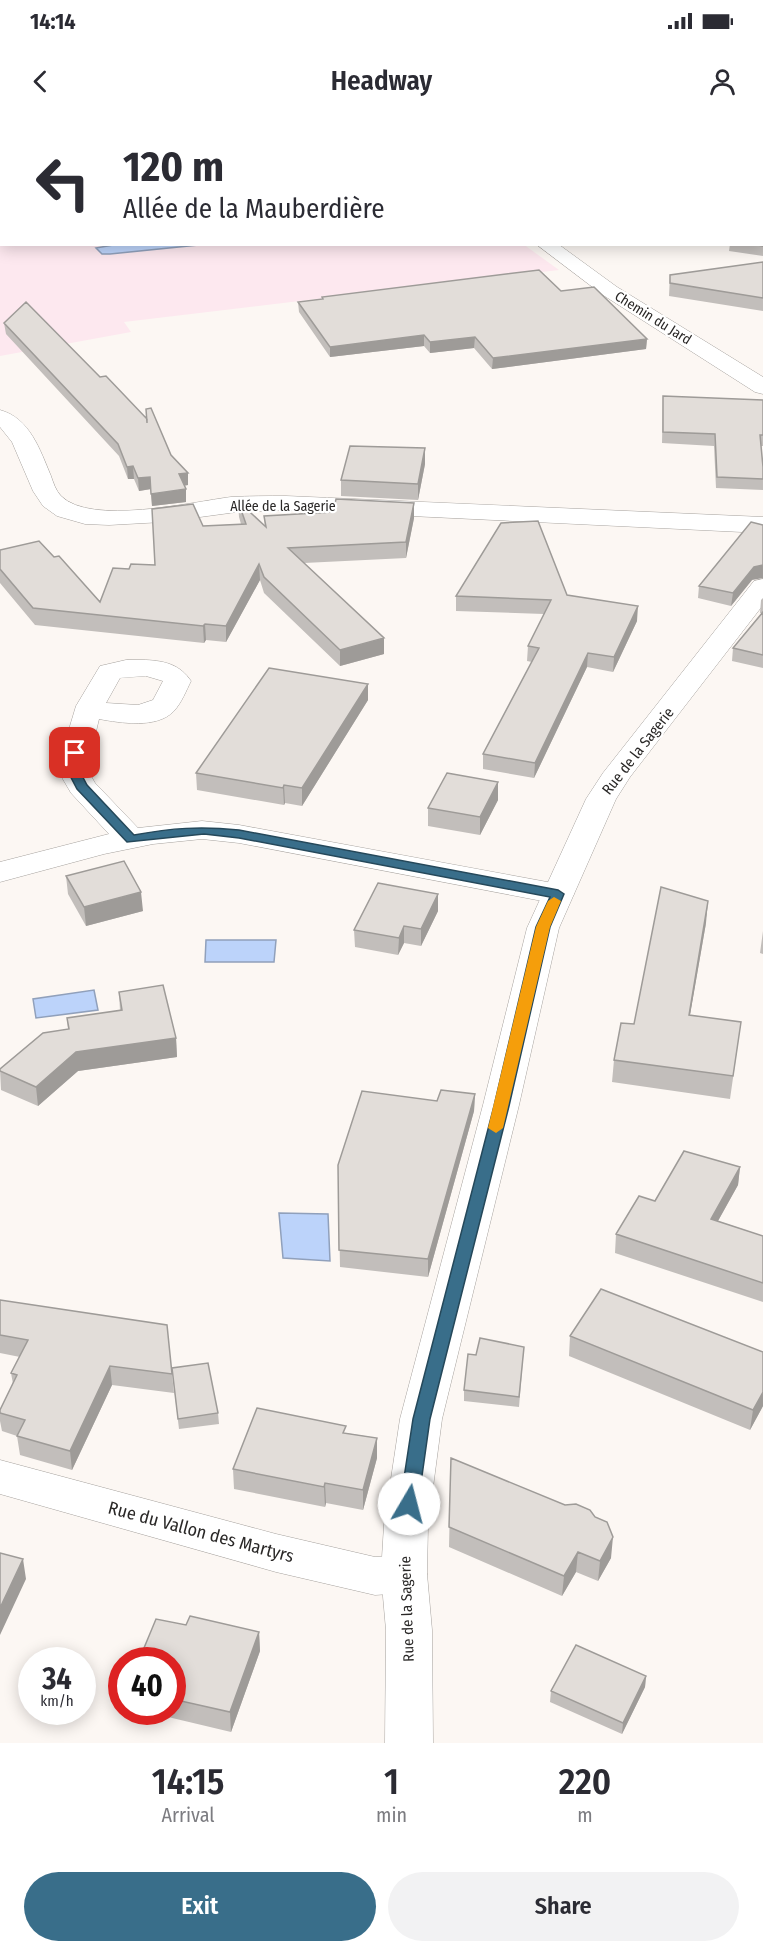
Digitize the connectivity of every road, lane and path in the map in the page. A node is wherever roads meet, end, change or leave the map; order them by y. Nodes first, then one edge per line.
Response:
1 (548, 246) edge
2 (763, 387) edge
3 (0, 417) edge
4 (763, 525) edge
5 (763, 587) edge
6 (89, 709) dead end
7 (131, 839) junction
8 (0, 872) edge
9 (558, 894) junction
10 (0, 1477) edge
11 (404, 1574) junction
12 (409, 1743) edge

1 - 2 street, Chemin du Jard
3 - 4 street, Allée de la Sagerie
5 - 9 street, Rue de la Sagerie
6 - 7 street
7 - 8 street
7 - 9 street
9 - 11 street, Rue de la Sagerie
10 - 11 street, Rue du Vallon des Martyrs
11 - 12 street, Rue de la Sagerie

